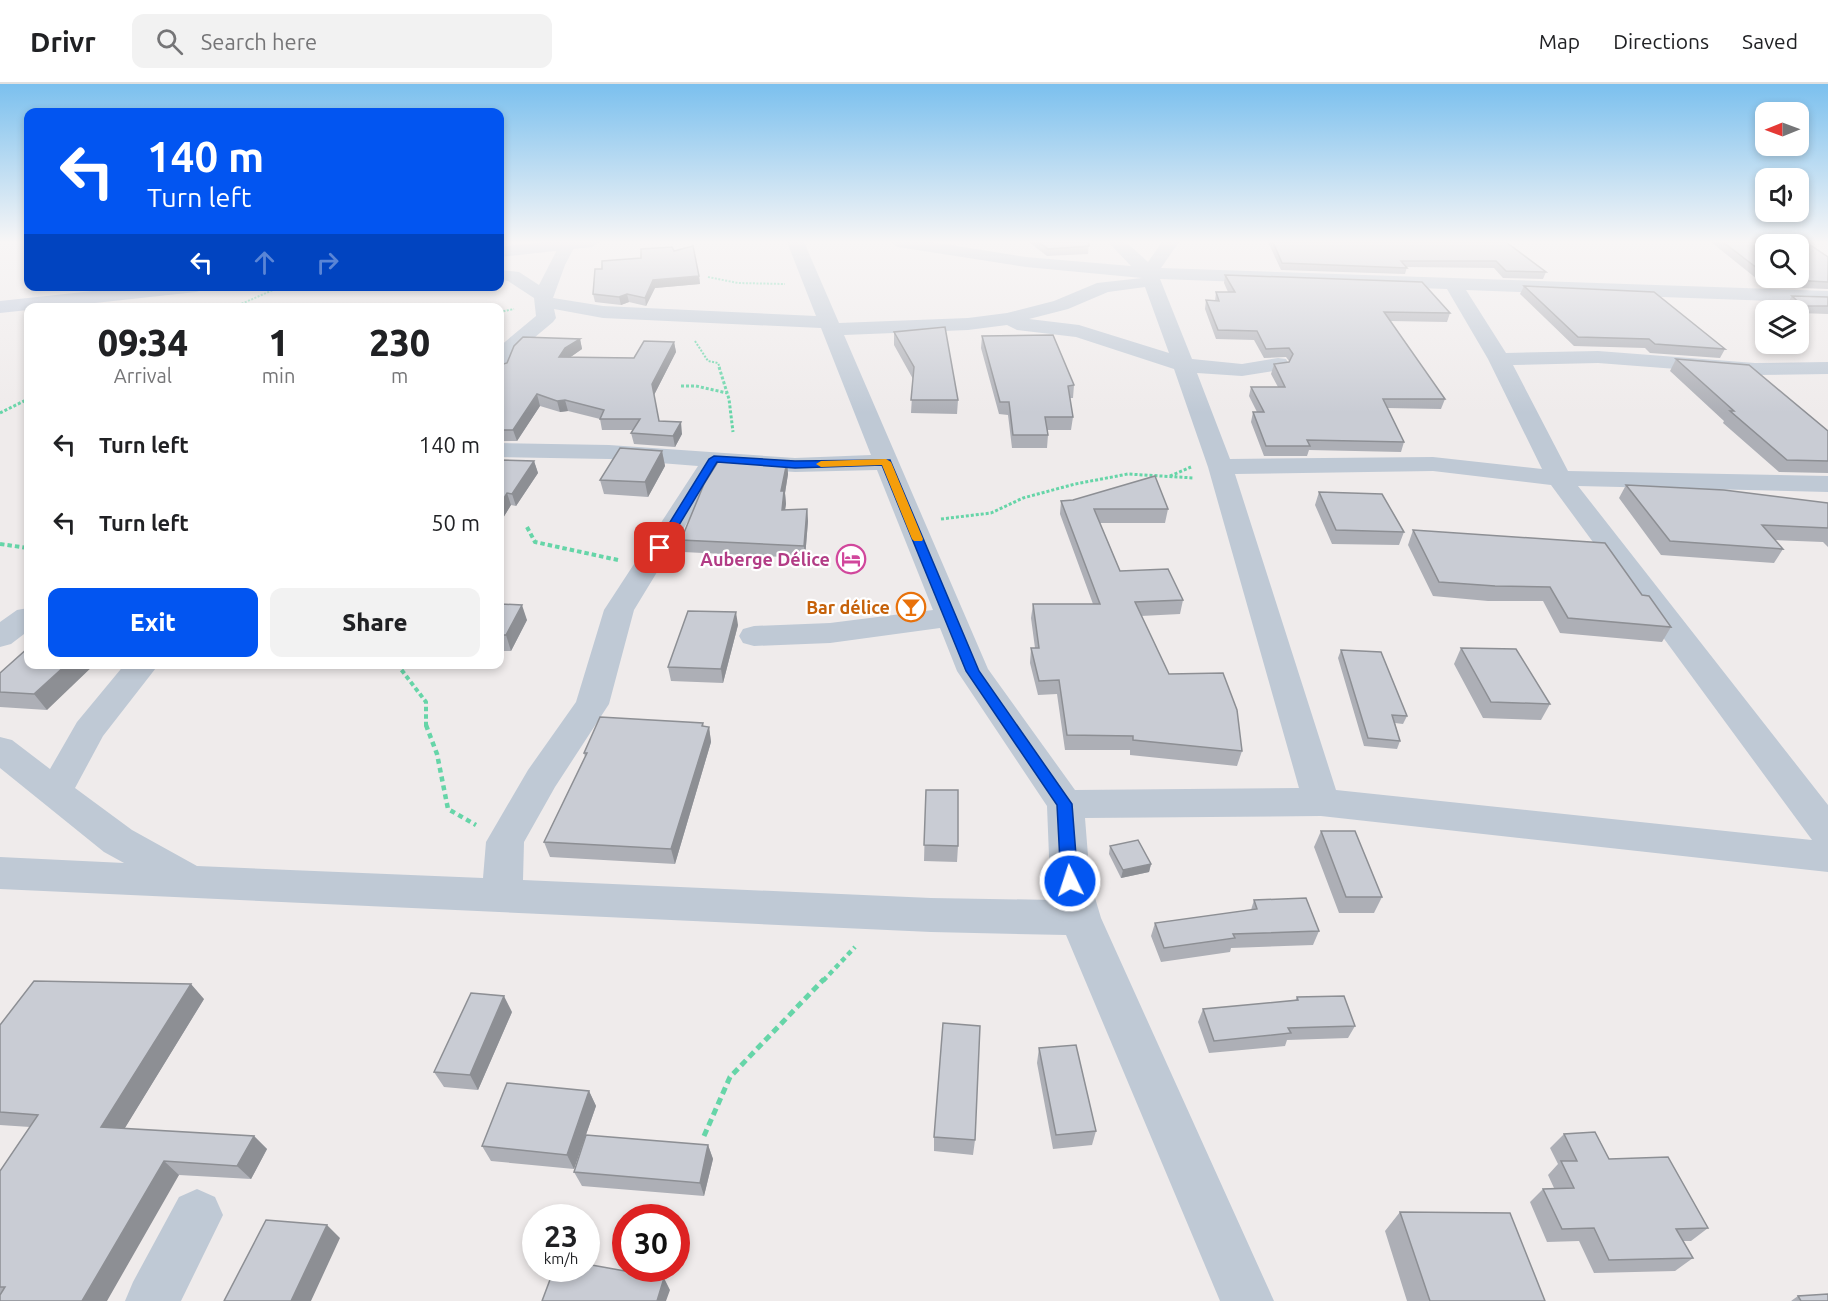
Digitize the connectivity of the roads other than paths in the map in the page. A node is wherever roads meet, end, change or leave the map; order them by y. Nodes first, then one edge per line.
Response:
1 (82, 299) edge
2 (544, 299) joint
3 (818, 299) edge
4 (1076, 299) edge
5 (1159, 299) edge
6 (1463, 299) edge
7 (45, 303) edge
8 (24, 305) edge
9 (0, 308) edge
10 (826, 317) junction
11 (989, 321) junction
12 (504, 358) edge
13 (1499, 359) junction
14 (1184, 364) junction
15 (1278, 364) edge
16 (1828, 368) edge
17 (504, 450) edge
18 (714, 459) junction
19 (886, 462) junction
20 (1220, 467) junction
21 (1559, 477) junction
22 (1828, 484) edge
23 (950, 616) junction
24 (24, 620) edge
25 (754, 636) dead end
26 (0, 637) edge
27 (139, 669) edge
28 (0, 748) edge
29 (55, 792) junction
30 (1321, 802) junction
31 (1065, 804) junction
32 (1828, 833) edge
33 (1828, 857) edge
34 (0, 873) edge
35 (190, 882) junction
36 (502, 896) junction
37 (1080, 918) junction
38 (197, 1215) dead end
39 (152, 1301) edge
40 (1247, 1301) edge

1 - 7 street
2 - 10 street
2 - 12 street
3 - 10 street
4 - 11 street
5 - 14 street
6 - 13 street
8 - 9 street
10 - 11 street
10 - 19 street
11 - 14 street
13 - 16 street
13 - 21 street
14 - 15 street
14 - 20 street
17 - 18 street
18 - 19 street
18 - 36 street
19 - 23 street
20 - 21 street
20 - 30 street
21 - 22 street
21 - 32 street
23 - 25 street
23 - 31 street
24 - 26 street
27 - 29 street
28 - 29 street
29 - 35 street
30 - 31 street
30 - 33 street
31 - 37 street
34 - 35 street
35 - 36 street
36 - 37 street
37 - 40 street
38 - 39 street

